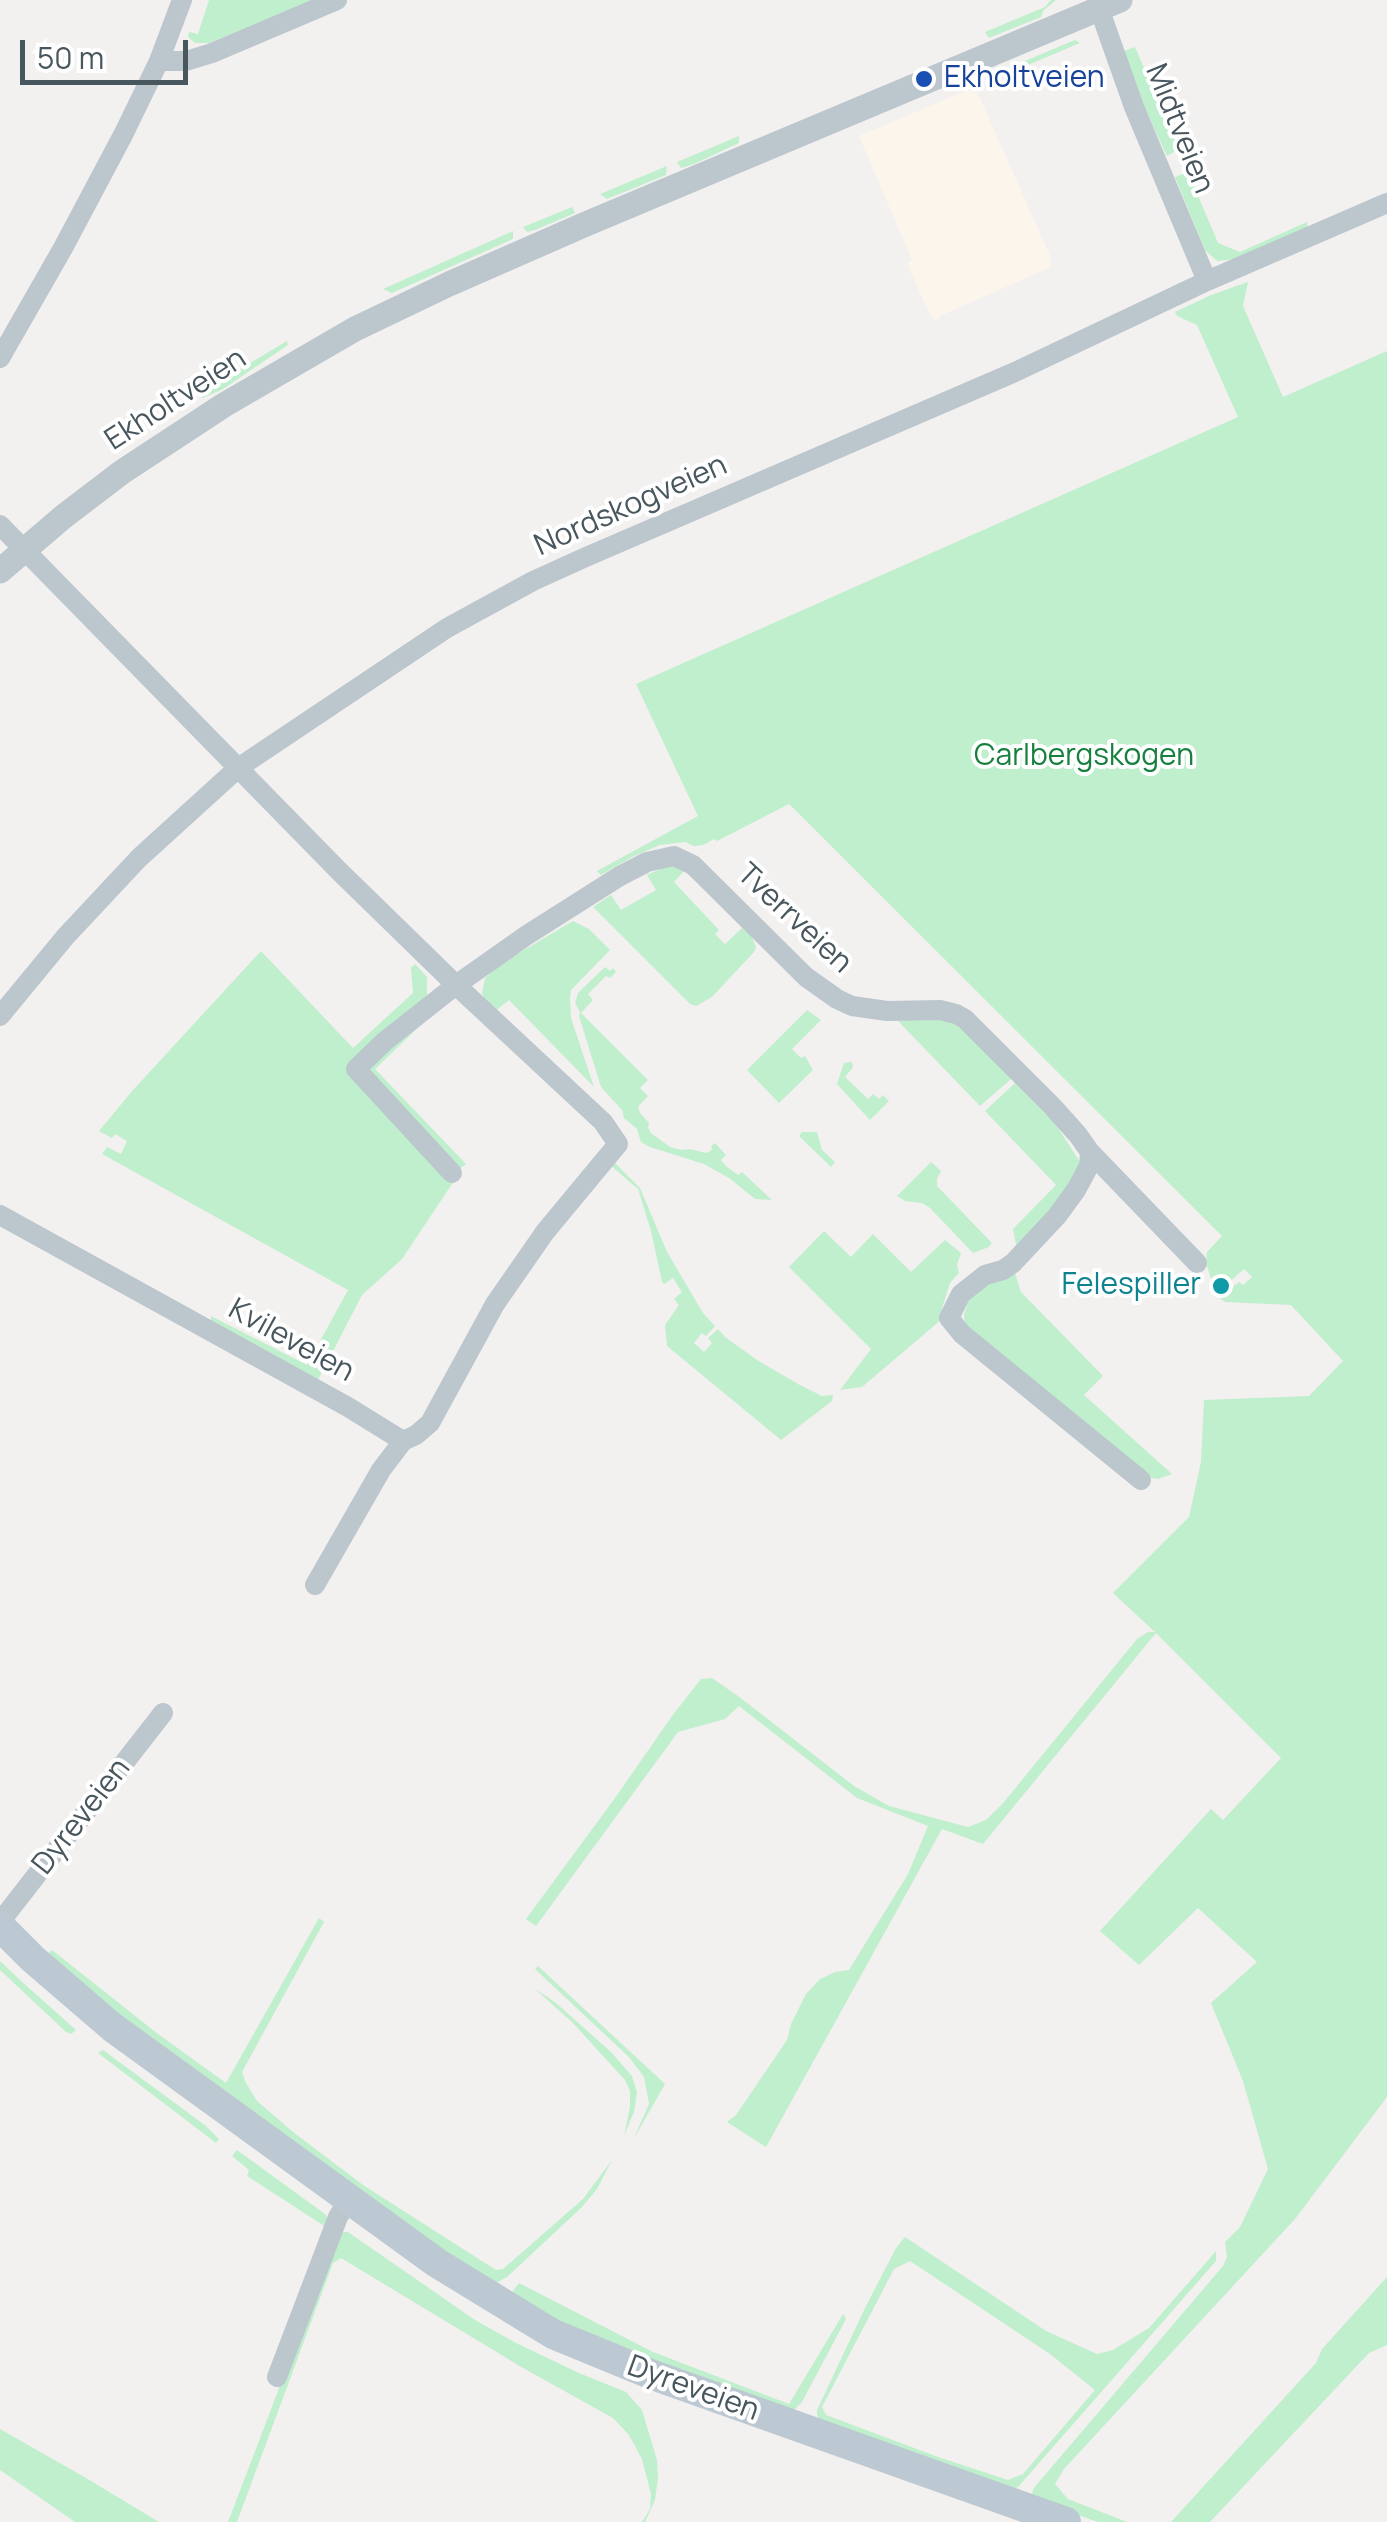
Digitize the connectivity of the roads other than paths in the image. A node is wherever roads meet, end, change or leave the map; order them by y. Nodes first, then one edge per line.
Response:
1 (182, 0) edge
2 (338, 0) edge
3 (1105, 3) edge
4 (159, 60) junction
5 (1387, 203) edge
6 (1207, 281) junction
7 (0, 358) edge
8 (0, 524) edge
9 (24, 549) junction
10 (0, 571) edge
11 (238, 768) junction
12 (456, 985) junction
13 (0, 1016) edge
14 (1090, 1152) junction
15 (452, 1173) dead end
16 (0, 1215) edge
17 (1197, 1263) dead end
18 (403, 1441) junction
19 (1142, 1480) dead end
20 (315, 1585) dead end
21 (163, 1713) dead end
22 (0, 1924) edge
23 (349, 2199) junction
24 (277, 2378) dead end
25 (1066, 2522) edge

1 - 4 street
2 - 4 street
3 - 6 street, Midtveien
3 - 9 street, Ekholtveien
4 - 7 street
5 - 6 street, Nordskogveien
6 - 11 street, Nordskogveien
8 - 9 street
9 - 10 street, Ekholtveien
9 - 11 street
11 - 12 street
11 - 13 street, Nordskogveien
12 - 14 street, Tverrveien
12 - 15 street, Tverrveien
12 - 18 street
14 - 17 street
14 - 19 street
16 - 18 street, Kvileveien
18 - 20 street
21 - 22 street, Dyreveien
22 - 23 main road, Dyreveien
23 - 24 street
23 - 25 main road, Dyreveien

